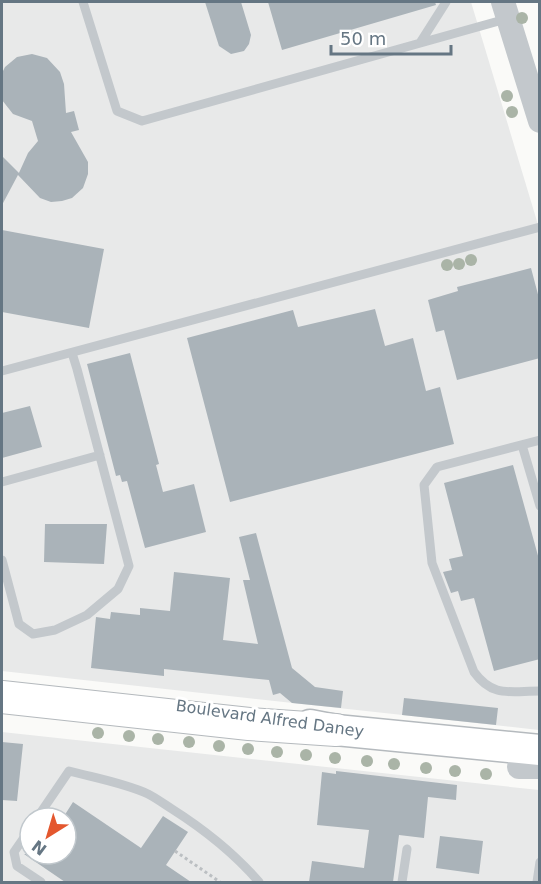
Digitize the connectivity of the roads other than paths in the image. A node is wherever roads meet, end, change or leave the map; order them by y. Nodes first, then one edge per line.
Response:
1 (83, 2) edge
2 (446, 2) edge
3 (505, 10) edge
4 (420, 43) junction
5 (540, 121) edge
6 (540, 227) edge
7 (72, 353) junction
8 (2, 371) edge
9 (540, 440) edge
10 (522, 445) junction
11 (100, 455) junction
12 (2, 482) edge
13 (540, 507) edge
14 (2, 560) edge
15 (2, 682) edge
16 (540, 691) edge
17 (2, 697) edge
18 (2, 712) edge
19 (336, 729) junction
20 (534, 764) edge
21 (46, 806) edge
22 (18, 846) edge
23 (407, 849) dead end
24 (540, 862) edge
25 (41, 882) edge
26 (259, 882) edge
27 (402, 882) edge
28 (537, 882) edge

1 - 4 lane
2 - 4 lane
3 - 4 lane
3 - 5 street
6 - 7 lane
7 - 8 lane
7 - 11 lane
9 - 10 lane
10 - 13 lane
10 - 16 lane
11 - 12 lane
11 - 14 lane
15 - 19 main road, Boulevard Alfred Daney
17 - 19 highway
18 - 20 main road, Boulevard Alfred Daney
19 - 20 main road, Boulevard Alfred Daney
21 - 26 lane
22 - 25 lane
23 - 27 lane
24 - 28 lane

